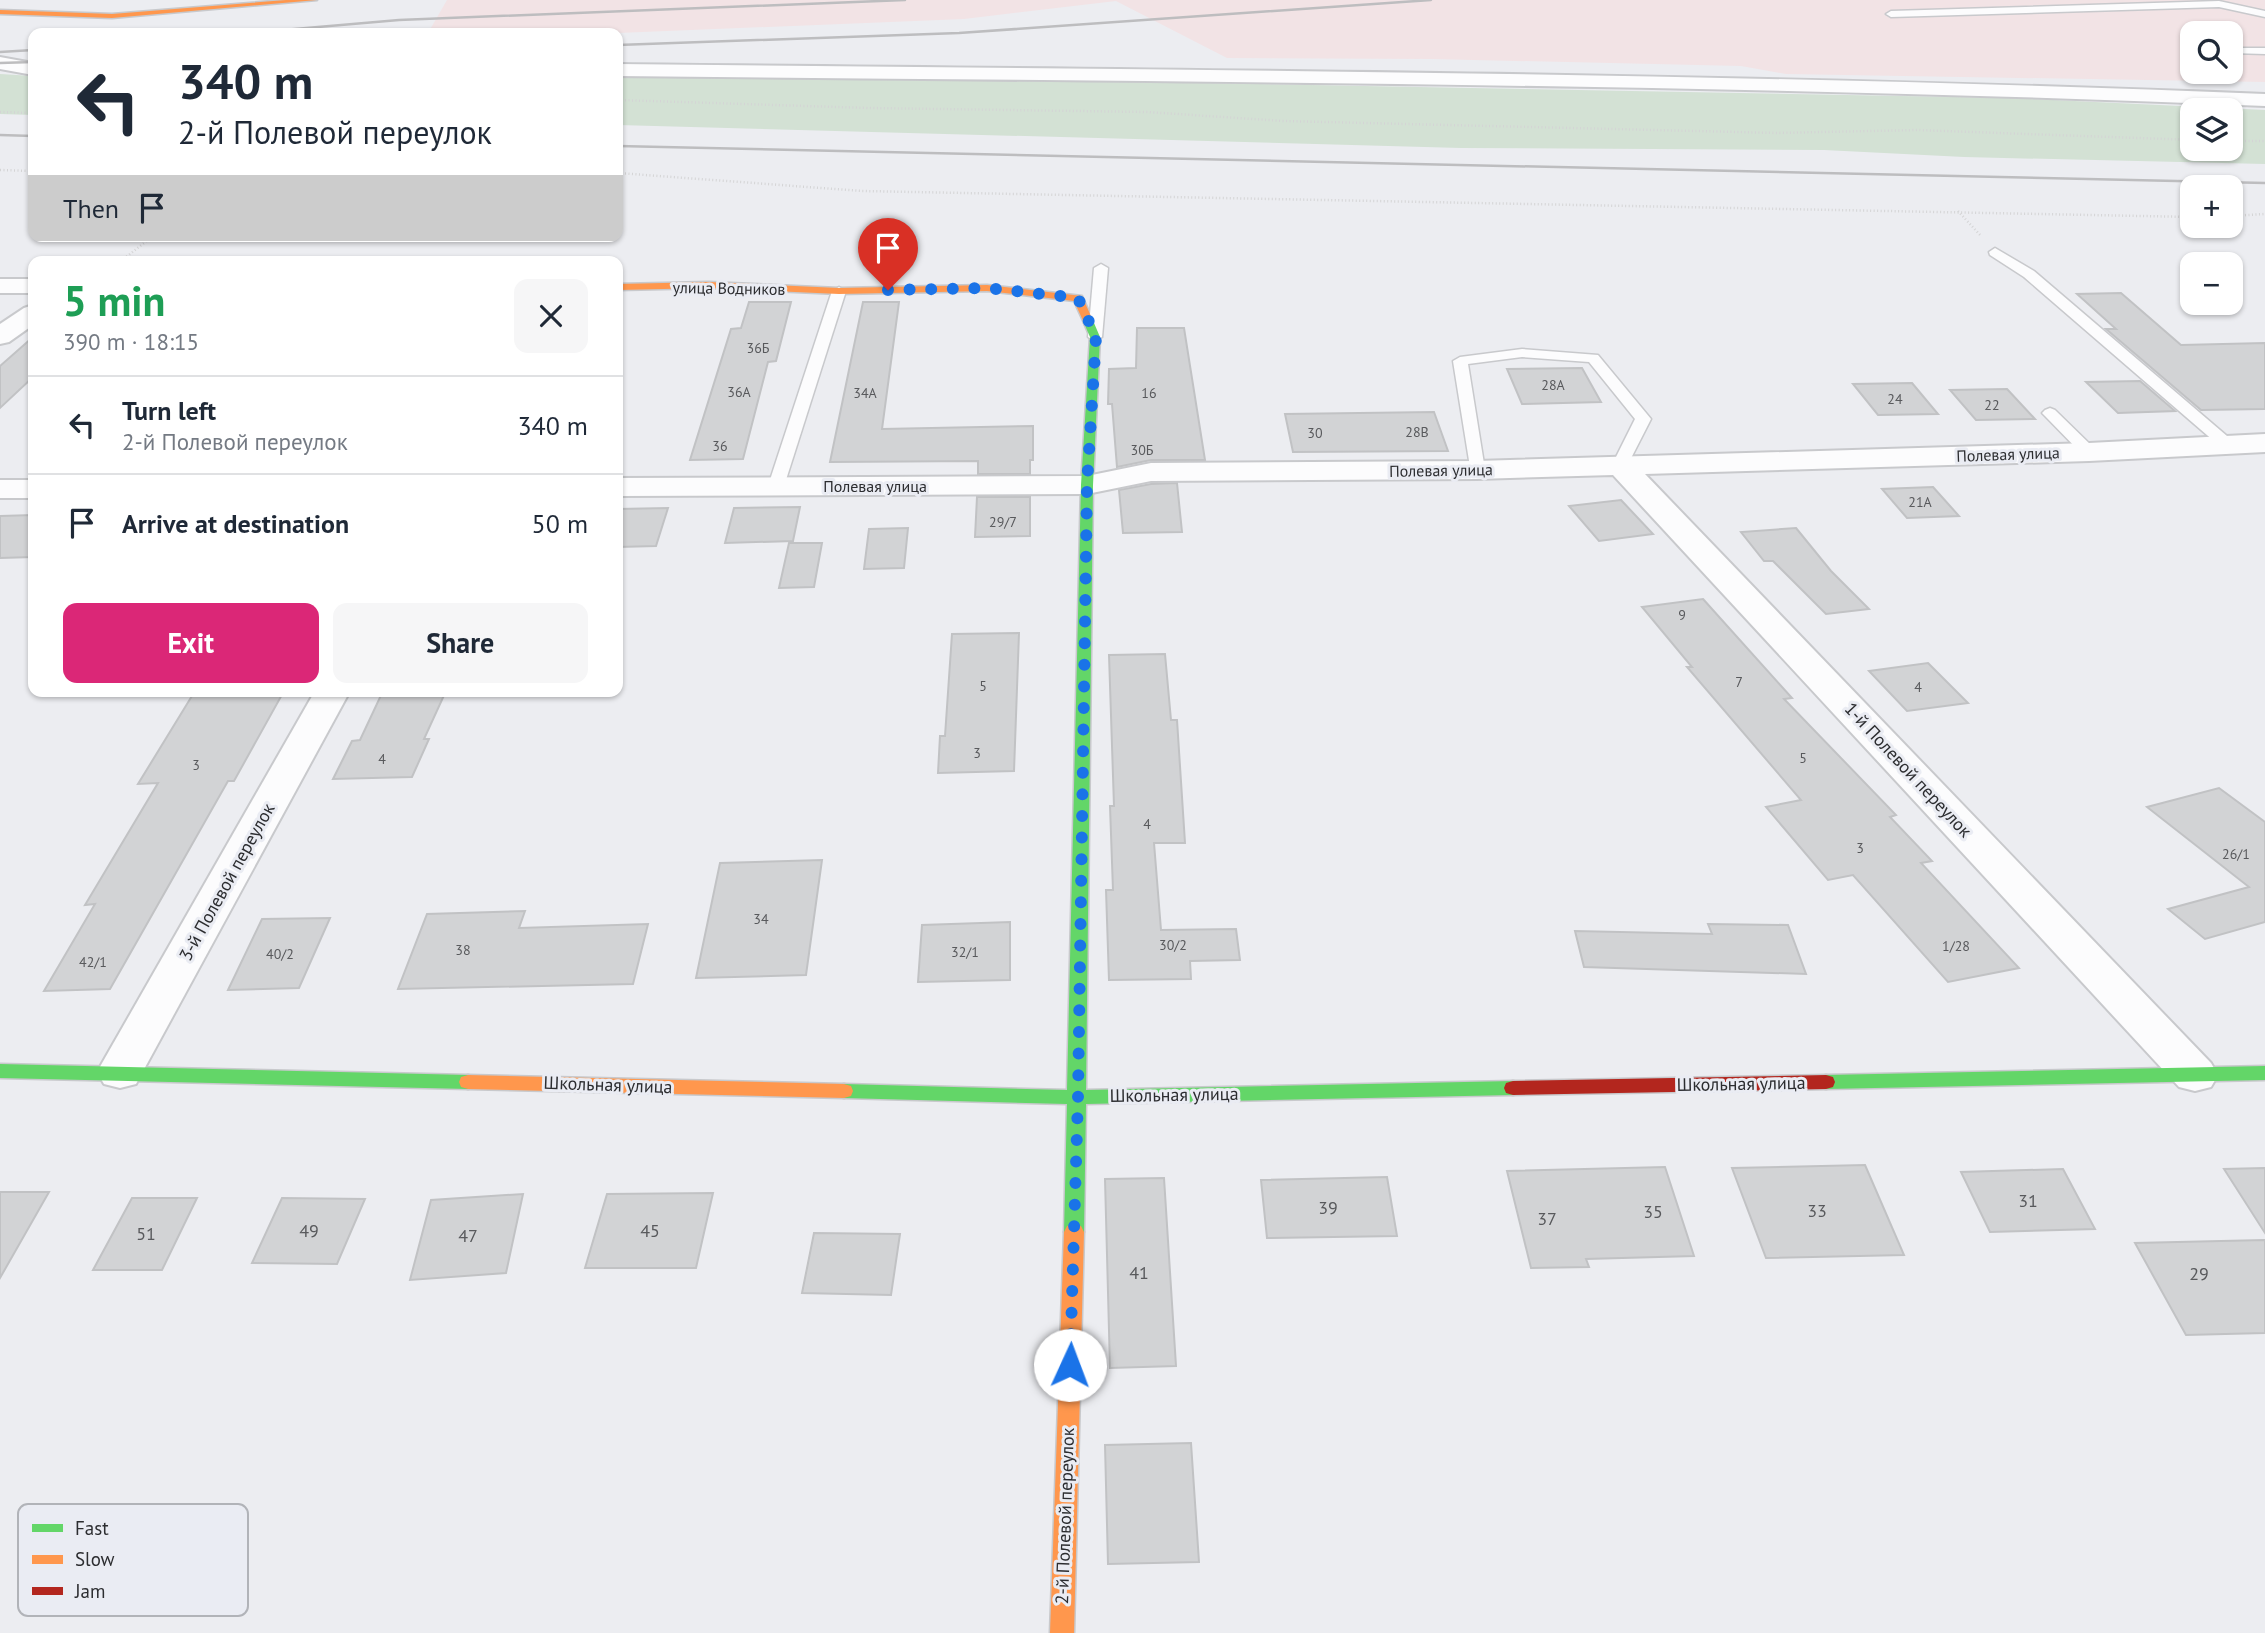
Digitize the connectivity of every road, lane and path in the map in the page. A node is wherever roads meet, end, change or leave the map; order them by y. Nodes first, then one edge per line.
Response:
1 (313, 0) edge
2 (0, 12) edge
3 (1891, 14) dead end
4 (2265, 14) edge
5 (2243, 51) edge
6 (2265, 51) edge
7 (0, 63) edge
8 (28, 68) edge
9 (623, 70) edge
10 (623, 100) edge
11 (2265, 100) edge
12 (0, 112) edge
13 (28, 113) edge
14 (2180, 140) edge
15 (2243, 141) edge
16 (2265, 141) edge
17 (0, 170) edge
18 (28, 171) edge
19 (623, 173) edge
20 (1958, 211) junction
21 (2265, 214) edge
22 (2243, 215) edge
23 (2180, 217) edge
24 (145, 242) edge
25 (1995, 252) joint
26 (127, 256) edge
27 (1101, 268) dead end
28 (28, 285) edge
29 (0, 286) edge
30 (623, 287) edge
31 (839, 291) junction
32 (28, 316) edge
33 (0, 336) edge
34 (1096, 337) junction
35 (2050, 413) dead end
36 (2265, 443) edge
37 (2228, 445) junction
38 (2089, 452) junction
39 (1620, 465) junction
40 (1477, 470) junction
41 (1087, 485) junction
42 (776, 486) junction
43 (623, 487) edge
44 (0, 489) edge
45 (28, 489) edge
46 (330, 697) edge
47 (0, 1071) edge
48 (120, 1072) junction
49 (2265, 1073) edge
50 (2195, 1074) junction
51 (1078, 1097) junction
52 (1062, 1633) edge

1 - 2 street
3 - 4 lane
5 - 6 lane
7 - 8 street
9 - 11 street
10 - 14 path
12 - 13 path
15 - 16 path
17 - 18 path
19 - 20 path
20 - 23 path
20 - 25 path
21 - 22 path
24 - 26 path
25 - 37 lane
27 - 34 lane
28 - 29 street
30 - 31 street, улица Водников
31 - 34 street, 2-й Полевой переулок
31 - 42 lane
32 - 33 street
34 - 41 street, 2-й Полевой переулок
35 - 38 lane
36 - 37 street, Полевая улица
37 - 38 street, Полевая улица
38 - 39 street, Полевая улица
39 - 40 street, Полевая улица
39 - 40 lane
39 - 50 street, 1-й Полевой переулок
40 - 41 street, Полевая улица
41 - 42 street, Полевая улица
41 - 51 street, 2-й Полевой переулок
42 - 43 street, Полевая улица
44 - 45 street
46 - 48 street, 3-й Полевой переулок
47 - 48 street, Школьная улица
48 - 51 street, Школьная улица
49 - 50 street, Школьная улица
50 - 51 street, Школьная улица
51 - 52 street, 2-й Полевой переулок

